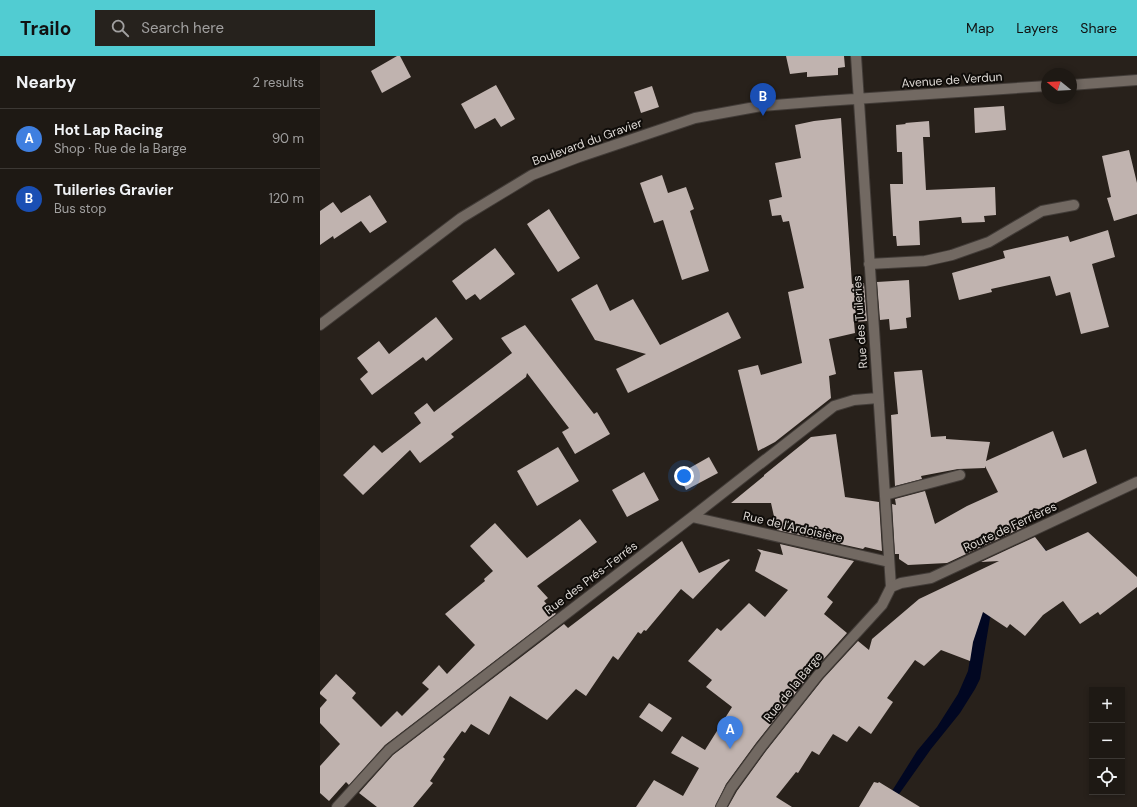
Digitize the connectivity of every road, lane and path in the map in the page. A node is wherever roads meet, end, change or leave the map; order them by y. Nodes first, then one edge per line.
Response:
1 (856, 56) edge
2 (1137, 80) edge
3 (1077, 85) edge
4 (1041, 86) edge
5 (858, 99) junction
6 (1074, 205) dead end
7 (869, 264) junction
8 (320, 325) edge
9 (878, 398) junction
10 (960, 475) dead end
11 (1137, 482) edge
12 (885, 495) junction
13 (692, 517) junction
14 (889, 562) junction
15 (891, 587) junction
16 (336, 807) edge
17 (721, 807) edge

1 - 5 street, Rue des Tuileries
2 - 3 street
4 - 5 street, Avenue de Verdun
5 - 7 street, Rue des Tuileries
5 - 8 street, Boulevard du Gravier
6 - 7 street
7 - 9 street, Rue des Tuileries
9 - 12 street, Rue des Tuileries
9 - 13 street, Rue des Prés-Ferrés
10 - 12 street
11 - 15 street, Route de Ferrières
12 - 14 street, Rue des Tuileries
13 - 14 street, Rue de l'Ardoisière
13 - 16 street, Rue des Prés-Ferrés
14 - 15 street, Rue des Tuileries
15 - 17 street, Rue de la Barge

